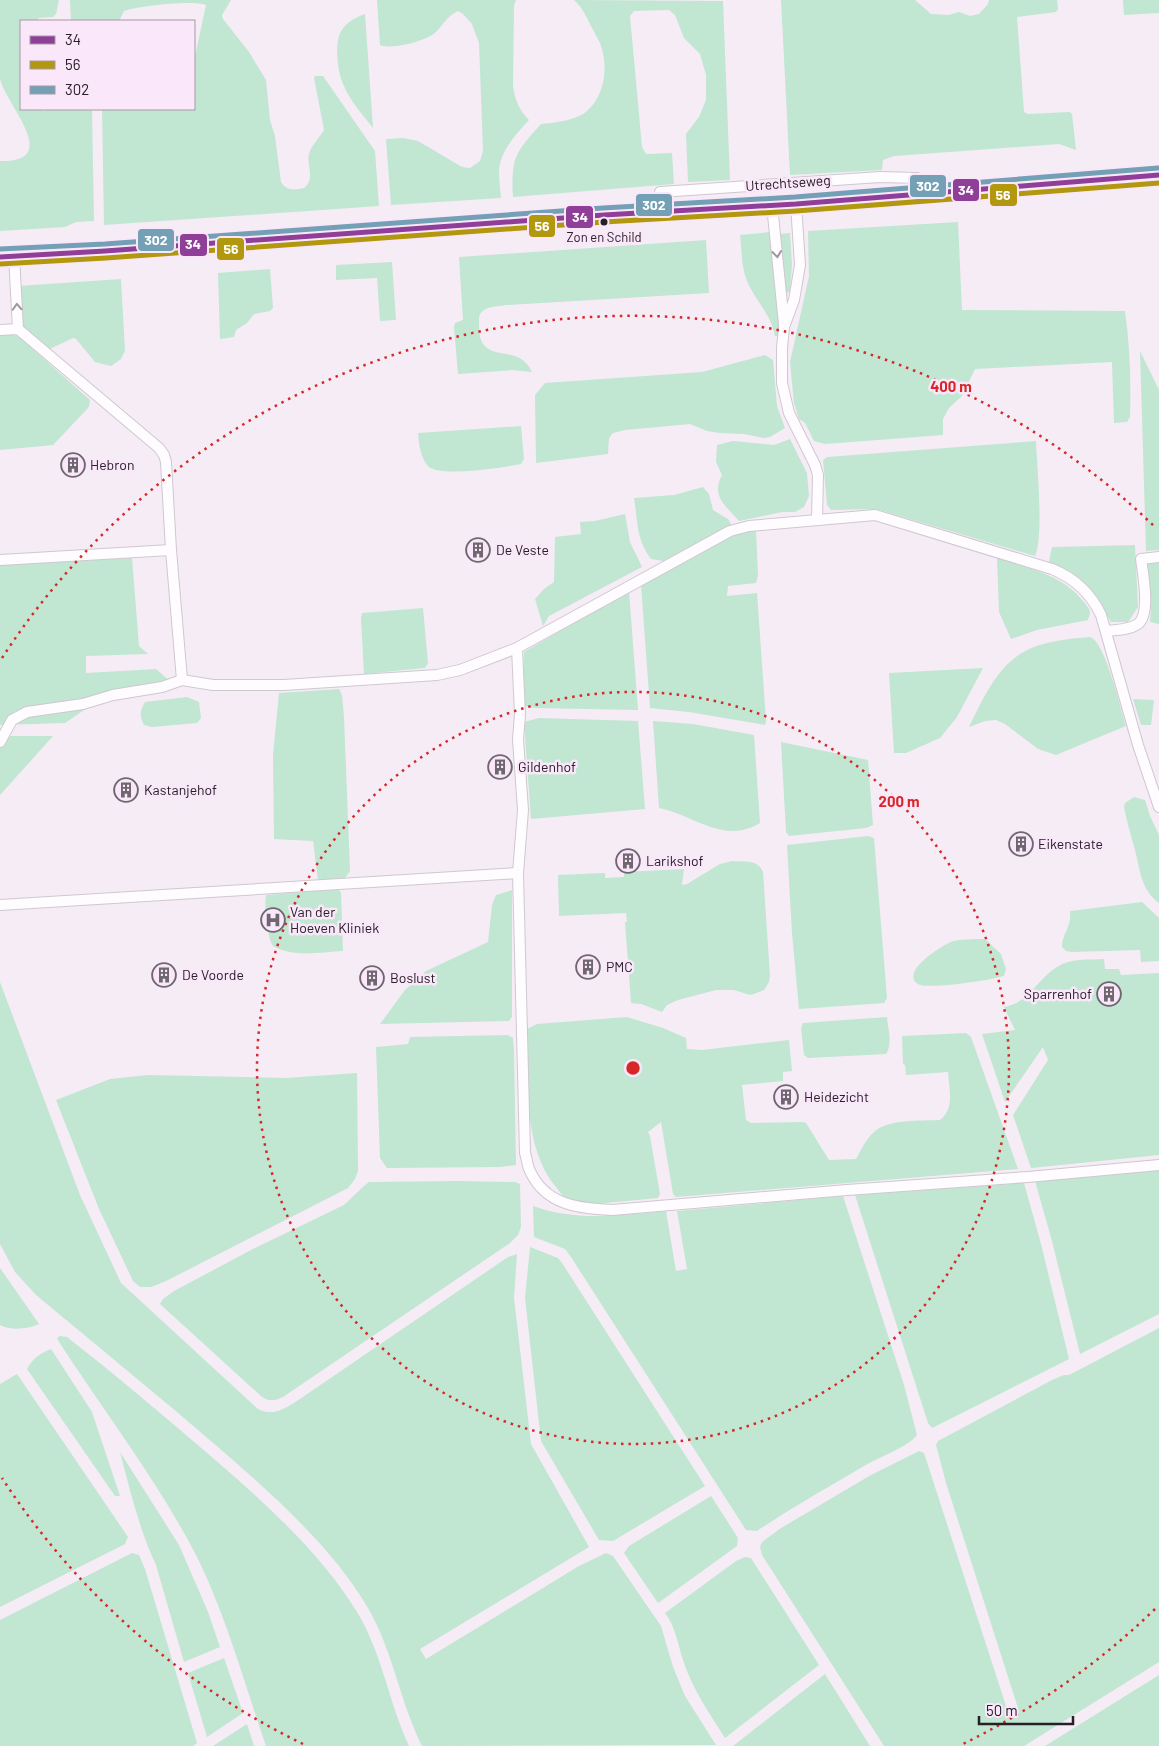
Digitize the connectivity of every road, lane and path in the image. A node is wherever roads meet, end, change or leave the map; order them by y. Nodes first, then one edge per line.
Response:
1 (1159, 176) edge
2 (916, 178) dead end
3 (660, 192) dead end
4 (796, 204) junction
5 (772, 206) junction
6 (7, 256) edge
7 (784, 327) junction
8 (18, 329) junction
9 (0, 330) edge
10 (817, 520) junction
11 (171, 550) junction
12 (1159, 557) edge
13 (0, 560) edge
14 (1107, 631) junction
15 (517, 648) junction
16 (182, 680) junction
17 (0, 742) edge
18 (1159, 807) edge
19 (518, 873) junction
20 (0, 905) edge
21 (1159, 1165) edge

1 - 4 main road, Utrechtseweg
2 - 3 street, Utrechtseweg
4 - 5 main road, Utrechtseweg
4 - 7 street, Utrechtseweg
5 - 6 main road, Utrechtseweg
5 -> 7 street, Utrechtseweg
8 -> 6 street
7 - 10 street, Utrechtseweg
8 - 9 street
8 - 11 street
10 - 14 street
10 - 15 street
11 - 13 street
11 - 16 street
12 - 14 street
14 - 18 street
15 - 16 street
15 - 19 street
16 - 17 street
19 - 20 street
19 - 21 street

